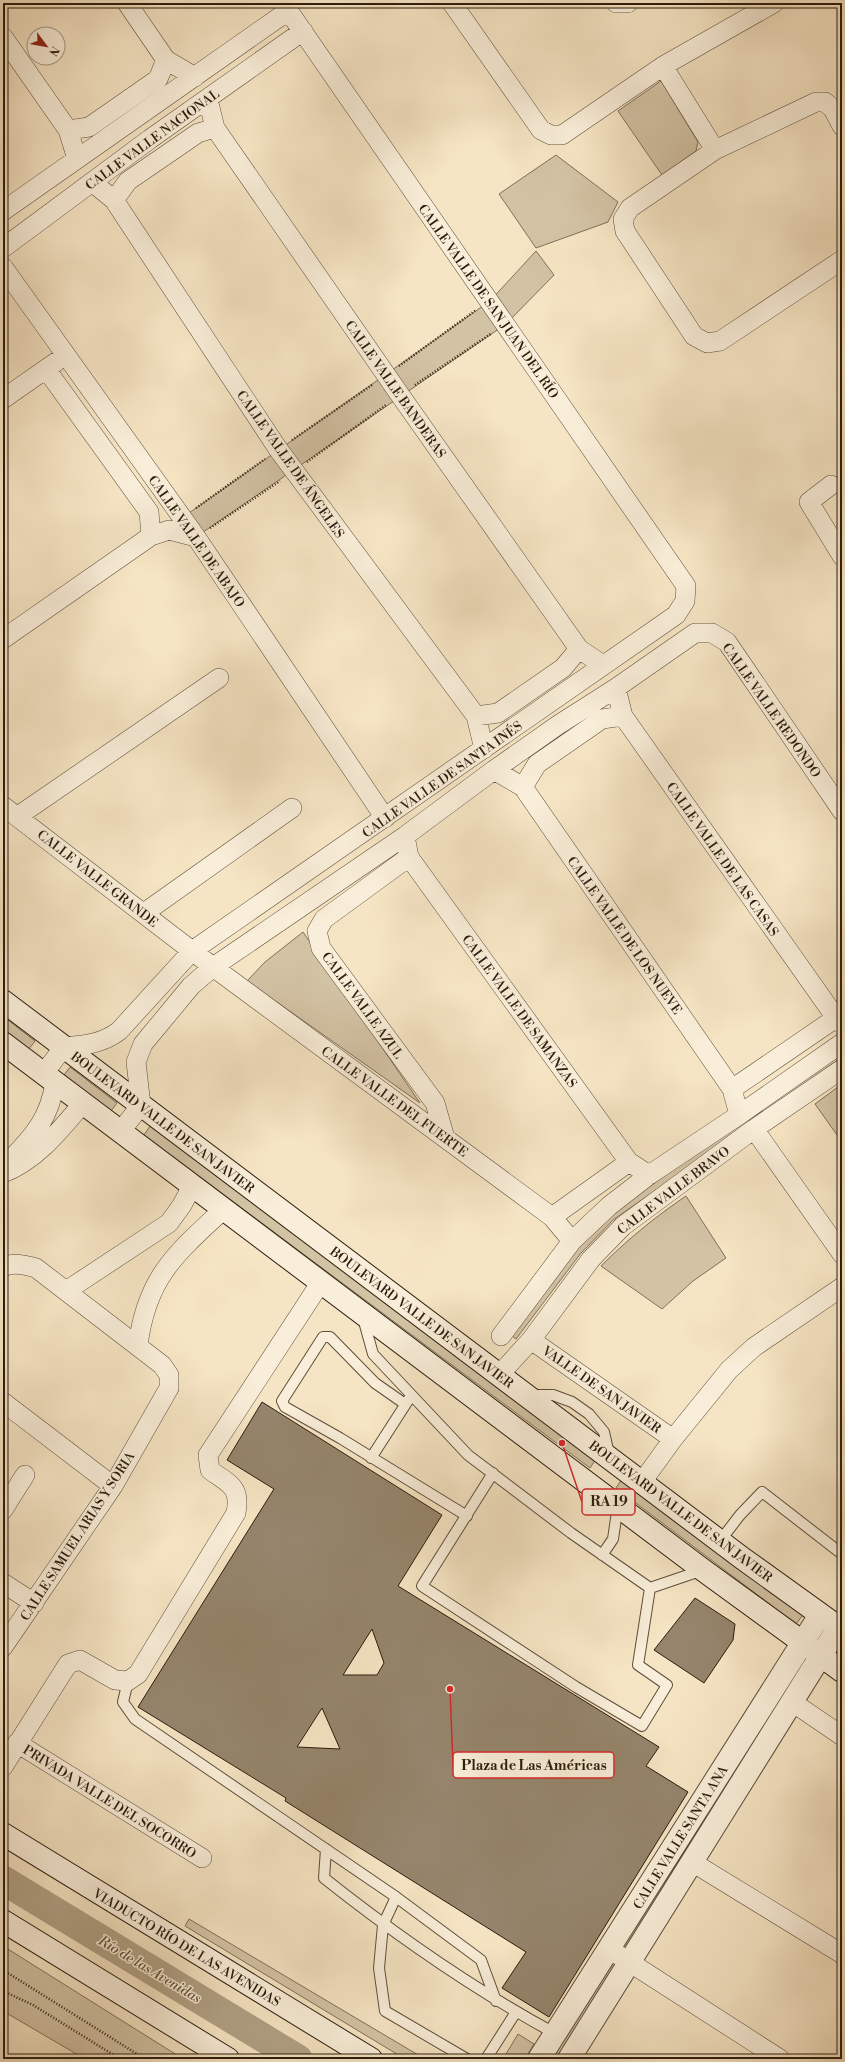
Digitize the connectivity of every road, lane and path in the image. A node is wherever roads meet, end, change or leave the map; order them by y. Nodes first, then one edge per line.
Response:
1 (127, 3) edge
2 (452, 3) edge
3 (616, 3) edge
4 (628, 3) edge
5 (774, 3) edge
6 (286, 7) edge
7 (303, 32) junction
8 (3, 37) edge
9 (166, 60) junction
10 (663, 66) junction
11 (195, 77) junction
12 (208, 99) junction
13 (135, 118) junction
14 (842, 126) edge
15 (215, 128) junction
16 (68, 130) junction
17 (150, 139) junction
18 (715, 150) junction
19 (77, 159) junction
20 (92, 182) junction
21 (114, 200) junction
22 (3, 211) edge
23 (3, 248) edge
24 (842, 260) edge
25 (3, 267) edge
26 (490, 301) junction
27 (506, 324) junction
28 (66, 356) junction
29 (46, 369) junction
30 (386, 375) junction
31 (400, 395) junction
32 (3, 399) edge
33 (278, 449) junction
34 (294, 472) junction
35 (831, 485) dead end
36 (182, 518) junction
37 (150, 536) junction
38 (196, 537) junction
39 (842, 556) edge
40 (685, 601) joint
41 (712, 633) joint
42 (3, 639) edge
43 (579, 649) junction
44 (603, 665) junction
45 (219, 678) dead end
46 (616, 688) junction
47 (546, 707) junction
48 (476, 716) junction
49 (623, 716) junction
50 (558, 725) junction
51 (484, 749) junction
52 (494, 770) junction
53 (522, 787) junction
54 (292, 808) dead end
55 (11, 811) edge
56 (842, 811) edge
57 (385, 818) junction
58 (405, 836) junction
59 (409, 857) junction
60 (144, 913) junction
61 (192, 951) junction
62 (213, 967) junction
63 (3, 1001) edge
64 (839, 1021) edge
65 (842, 1042) edge
66 (3, 1043) edge
67 (64, 1047) junction
68 (842, 1069) edge
69 (49, 1078) junction
70 (732, 1089) junction
71 (84, 1104) junction
72 (141, 1105) junction
73 (739, 1115) junction
74 (754, 1129) junction
75 (120, 1131) junction
76 (445, 1138) junction
77 (629, 1162) junction
78 (3, 1167) edge
79 (3, 1173) edge
80 (649, 1176) junction
81 (192, 1186) junction
82 (224, 1209) junction
83 (552, 1217) junction
84 (572, 1241) junction
85 (842, 1254) edge
86 (3, 1267) edge
87 (321, 1282) junction
88 (842, 1287) edge
89 (66, 1291) junction
90 (361, 1312) junction
91 (501, 1336) dead end
92 (531, 1340) junction
93 (138, 1346) junction
94 (498, 1374) junction
95 (408, 1400) junction
96 (3, 1402) edge
97 (673, 1439) junction
98 (371, 1458) junction
99 (612, 1460) junction
100 (492, 1473) junction
101 (25, 1475) dead end
102 (642, 1482) junction
103 (113, 1486) junction
104 (595, 1489) junction
105 (618, 1505) junction
106 (3, 1510) edge
107 (467, 1516) junction
108 (720, 1541) junction
109 (842, 1554) edge
110 (602, 1555) junction
111 (703, 1570) junction
112 (3, 1583) edge
113 (650, 1588) junction
114 (34, 1603) junction
115 (820, 1615) junction
116 (840, 1629) edge
117 (802, 1644) junction
118 (3, 1647) edge
119 (821, 1656) junction
120 (842, 1671) edge
121 (128, 1681) junction
122 (792, 1702) junction
123 (842, 1736) edge
124 (17, 1743) junction
125 (3, 1766) edge
126 (685, 1828) junction
127 (3, 1834) edge
128 (705, 1840) junction
129 (326, 1849) junction
130 (202, 1858) dead end
131 (692, 1862) junction
132 (396, 1897) junction
133 (3, 1921) edge
134 (383, 1925) junction
135 (609, 1949) junction
136 (842, 1954) edge
137 (630, 1961) junction
138 (3, 1970) edge
139 (3, 1991) edge
140 (496, 2001) junction
141 (516, 2012) junction
142 (556, 2034) junction
143 (120, 2059) edge
144 (145, 2059) edge
145 (228, 2059) edge
146 (372, 2059) edge
147 (467, 2059) edge
148 (486, 2059) edge
149 (539, 2059) edge
150 (569, 2059) edge
151 (780, 2059) edge

1 - 9 street
2 - 10 street
3 - 4 street
5 - 10 street
6 - 7 street, CALLE VALLE DE SAN JUAN DEL RÍO
6 - 11 street, CALLE VALLE NACIONAL
7 - 12 street, CALLE VALLE NACIONAL
7 - 26 street, CALLE VALLE DE SAN JUAN DEL RÍO
8 - 16 street
9 - 11 street
9 - 16 street
10 - 18 street
11 - 13 street, CALLE VALLE NACIONAL
12 - 15 street, CALLE VALLE BANDERAS
12 - 17 street, CALLE VALLE NACIONAL
13 - 17 street
13 - 19 street, CALLE VALLE NACIONAL
14 - 18 street
15 - 21 street
15 - 30 street, CALLE VALLE BANDERAS
16 - 19 street
17 - 20 street, CALLE VALLE NACIONAL
18 - 24 street
19 - 22 street, CALLE VALLE NACIONAL
20 - 21 street, CALLE VALLE DE ÁNGELES
20 - 23 street, CALLE VALLE NACIONAL
21 - 33 street, CALLE VALLE DE ÁNGELES
25 - 28 street, CALLE VALLE DE ABAJO
26 - 27 street, CALLE VALLE DE SAN JUAN DEL RÍO
26 - 30 path
27 - 31 path
27 - 40 street, CALLE VALLE DE SAN JUAN DEL RÍO
28 - 29 street
28 - 36 street, CALLE VALLE DE ABAJO
29 - 32 street
29 - 37 street, CALLE VALLE DE ABAJO
30 - 31 street, CALLE VALLE BANDERAS
30 - 33 path
31 - 34 path
31 - 43 street, CALLE VALLE BANDERAS
33 - 34 street, CALLE VALLE DE ÁNGELES
33 - 36 path
34 - 38 path
34 - 48 street, CALLE VALLE DE ÁNGELES
35 - 39 street
36 - 38 street, CALLE VALLE DE ABAJO
37 - 38 street
37 - 42 street
38 - 57 street, CALLE VALLE DE ABAJO
40 - 44 street, CALLE VALLE DE SANTA INÉS
41 - 46 street, CALLE VALLE DE SANTA INÉS
41 - 56 street, CALLE VALLE REDONDO
43 - 44 street, CALLE VALLE BANDERAS
43 - 48 street
44 - 47 street, CALLE VALLE DE SANTA INÉS
45 - 55 street
46 - 49 street, CALLE VALLE DE LAS CASAS
46 - 50 street, CALLE VALLE DE SANTA INÉS
47 - 50 street
47 - 51 street, CALLE VALLE DE SANTA INÉS
48 - 51 street, CALLE VALLE DE ÁNGELES
49 - 53 street
49 - 64 street, CALLE VALLE DE LAS CASAS
50 - 52 street, CALLE VALLE DE SANTA INÉS
51 - 57 street, CALLE VALLE DE SANTA INÉS
52 - 53 street, CALLE VALLE DE LOS NUEVE
52 - 58 street, CALLE VALLE DE SANTA INÉS
53 - 70 street, CALLE VALLE DE LOS NUEVE
54 - 60 street
55 - 60 street, CALLE VALLE GRANDE
57 - 61 street, CALLE VALLE DE SANTA INÉS
58 - 59 street, CALLE VALLE DE SAMANZAS
58 - 62 street, CALLE VALLE DE SANTA INÉS
59 - 76 street, CALLE VALLE AZUL
59 - 77 street, CALLE VALLE DE SAMANZAS
60 - 61 street, CALLE VALLE GRANDE
61 - 62 street, CALLE VALLE GRANDE
61 - 67 street, CALLE VALLE DE SANTA INÉS
62 - 72 street, CALLE VALLE DE SANTA INÉS
62 - 76 street, CALLE VALLE DEL FUERTE
63 - 67 main road, BOULEVARD VALLE DE SAN JAVIER
64 - 70 street
65 - 73 street, CALLE VALLE BRAVO
66 - 69 main road
67 - 69 street
67 - 72 main road, BOULEVARD VALLE DE SAN JAVIER
68 - 74 street, CALLE VALLE BRAVO
69 - 71 main road
69 - 78 street
70 - 73 street, CALLE VALLE DE LOS NUEVE
71 - 75 main road
71 - 79 street
72 - 75 street
72 - 94 main road, BOULEVARD VALLE DE SAN JAVIER
73 - 80 street, CALLE VALLE BRAVO
74 - 85 street
74 - 92 street, CALLE VALLE BRAVO
75 - 81 main road
76 - 83 street, CALLE VALLE DEL FUERTE
77 - 80 street, CALLE VALLE DE SAMANZAS
77 - 83 street
80 - 84 street, CALLE VALLE BRAVO
81 - 82 main road
81 - 89 street
82 - 87 main road
82 - 93 street
83 - 84 street, CALLE VALLE DEL FUERTE
84 - 91 street, CALLE VALLE BRAVO
86 - 89 street, CALLE SAMUEL ARIAS Y SORIA
87 - 90 main road
87 - 121 street
88 - 97 street
89 - 93 street, CALLE SAMUEL ARIAS Y SORIA
90 - 95 lane
90 - 104 main road
92 - 94 street, CALLE VALLE BRAVO
92 - 97 street, VALLE DE SAN JAVIER
93 - 103 street, CALLE SAMUEL ARIAS Y SORIA
94 - 99 main road, BOULEVARD VALLE DE SAN JAVIER
95 - 98 lane
95 - 98 lane
95 - 100 lane
96 - 103 street
97 - 102 street
98 - 107 lane
99 - 102 main road, BOULEVARD VALLE DE SAN JAVIER
99 - 104 main road
100 - 107 lane
100 - 110 lane
101 - 106 street
102 - 108 main road, BOULEVARD VALLE DE SAN JAVIER
103 - 114 street, CALLE SAMUEL ARIAS Y SORIA
104 - 105 main road
105 - 110 lane
105 - 111 main road
107 - 113 lane
108 - 109 lane
108 - 115 main road, BOULEVARD VALLE DE SAN JAVIER
110 - 113 lane
111 - 113 lane
111 - 117 main road
112 - 114 street
114 - 118 street, CALLE SAMUEL ARIAS Y SORIA
115 - 116 main road, BOULEVARD VALLE DE SAN JAVIER
115 - 117 main road, CALLE VALLE SANTA ANA
116 - 119 main road, CALLE VALLE SANTA ANA
117 - 119 main road
117 - 126 main road, CALLE VALLE SANTA ANA
119 - 120 main road
119 - 122 main road, CALLE VALLE SANTA ANA
121 - 124 street
121 - 129 lane
122 - 123 street
122 - 128 main road, CALLE VALLE SANTA ANA
124 - 125 street
124 - 130 street, PRIVADA VALLE DEL SOCORRO
126 - 128 main road
126 - 135 main road, CALLE VALLE SANTA ANA
127 - 146 main road, VIADUCTO RÍO DE LAS AVENIDAS
128 - 131 main road, CALLE VALLE SANTA ANA
129 - 132 lane
129 - 134 lane
131 - 136 street
131 - 137 main road, CALLE VALLE SANTA ANA
132 - 134 lane
132 - 140 lane
133 - 145 main road
134 - 140 lane
134 - 147 lane
135 - 137 street
135 - 142 main road, CALLE VALLE SANTA ANA
137 - 150 main road, CALLE VALLE SANTA ANA
137 - 151 street
138 - 144 path
139 - 143 path
140 - 141 lane
141 - 142 lane
141 - 148 lane
142 - 149 main road, CALLE VALLE SANTA ANA

